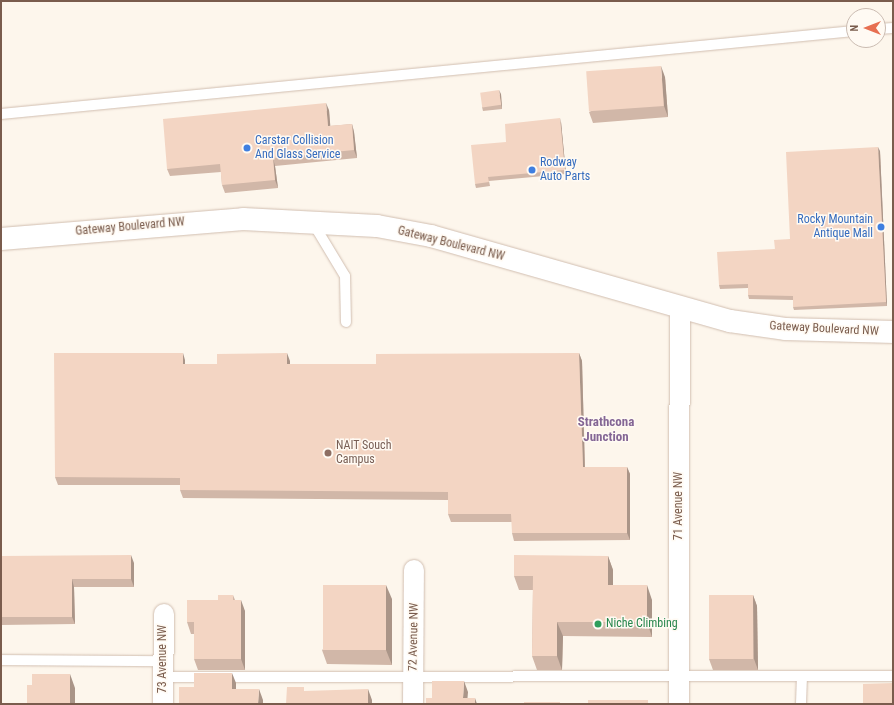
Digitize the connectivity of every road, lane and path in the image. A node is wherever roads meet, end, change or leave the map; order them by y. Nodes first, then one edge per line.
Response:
1 (846, 32) edge
2 (1, 114) edge
3 (310, 220) junction
4 (1, 239) edge
5 (680, 308) junction
6 (346, 322) dead end
7 (893, 332) edge
8 (414, 570) dead end
9 (164, 614) dead end
10 (1, 660) edge
11 (163, 669) junction
12 (893, 676) edge
13 (413, 677) junction
14 (679, 677) junction
15 (802, 678) junction
16 (163, 704) edge
17 (413, 704) edge
18 (679, 704) edge
19 (801, 704) edge

1 - 2 lane
3 - 4 main road, Gateway Boulevard NW
3 - 5 main road, Gateway Boulevard NW
3 - 6 lane
5 - 7 main road, Gateway Boulevard NW
5 - 14 street, 71 Avenue NW
8 - 13 street, 72 Avenue NW
9 - 11 street, 73 Avenue NW
10 - 11 lane
11 - 13 lane
11 - 16 street, 73 Avenue NW
12 - 15 lane
13 - 14 lane
13 - 17 street, 72 Avenue NW
14 - 15 lane
14 - 18 street, 71 Avenue NW
15 - 19 lane

